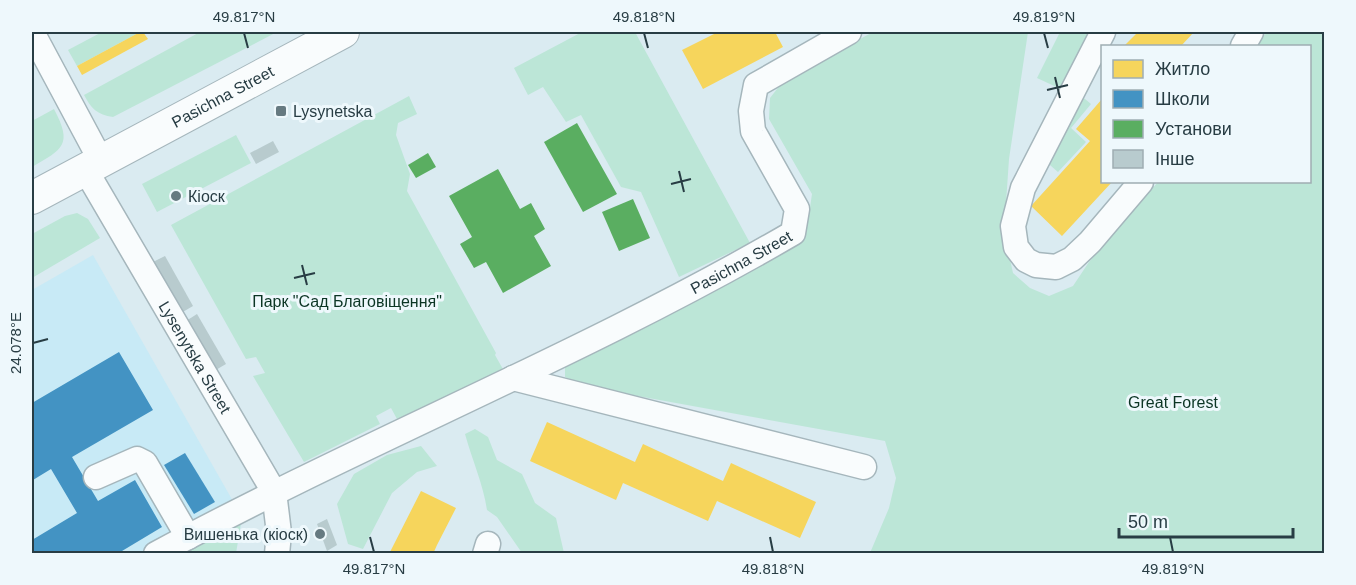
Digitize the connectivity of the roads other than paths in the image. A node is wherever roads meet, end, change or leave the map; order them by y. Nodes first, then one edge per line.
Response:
1 (32, 32) edge
2 (343, 32) edge
3 (849, 32) edge
4 (1103, 32) edge
5 (93, 165) junction
6 (1140, 183) edge
7 (32, 198) edge
8 (513, 378) junction
9 (864, 467) dead end
10 (96, 477) dead end
11 (274, 492) junction
12 (188, 537) junction
13 (156, 554) edge
14 (277, 554) edge

1 - 5 street
2 - 5 main road, Pasichna Street
3 - 8 street, Pasichna Street
4 - 6 street
5 - 7 main road, Pasichna Street
5 - 11 street, Lysenytska Street
8 - 9 street
8 - 11 street, Pasichna Street
10 - 12 street
11 - 12 street, Pasichna Street
11 - 14 street, Lysenytska Street
12 - 13 street, Pasichna Street

